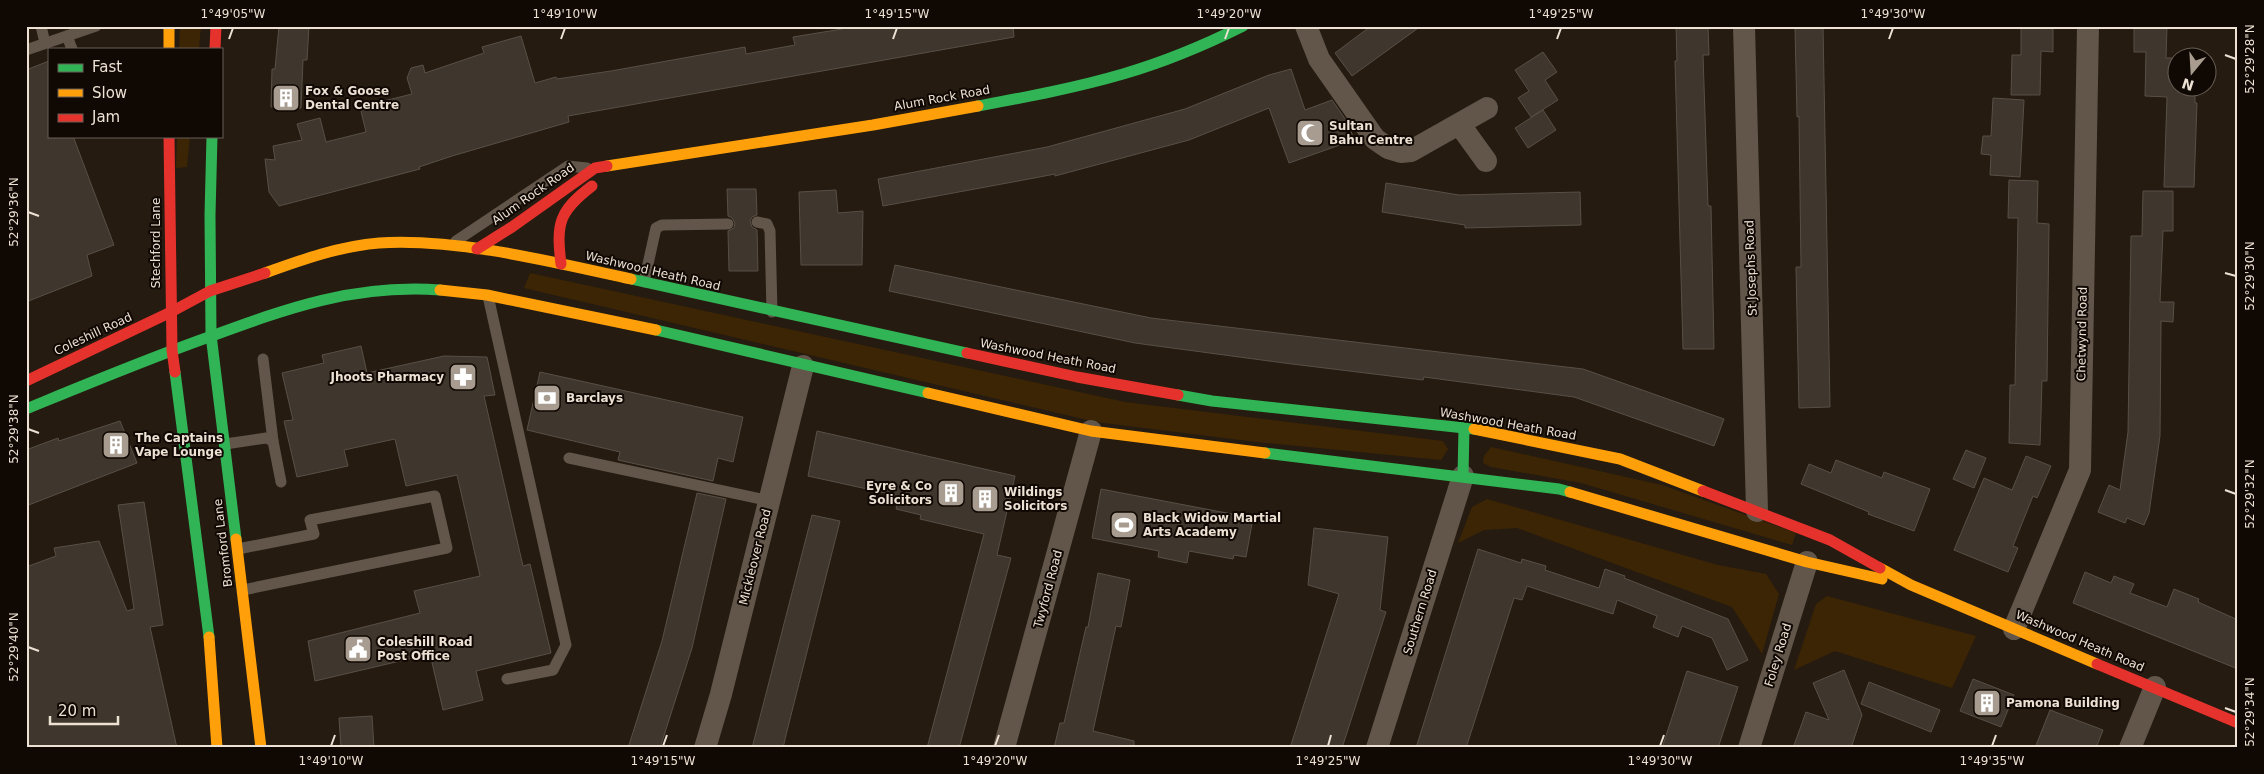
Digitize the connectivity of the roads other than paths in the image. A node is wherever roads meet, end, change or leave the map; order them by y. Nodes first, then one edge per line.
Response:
1 (41, 26) edge
2 (96, 26) edge
3 (169, 26) edge
4 (216, 26) edge
5 (1242, 26) edge
6 (1306, 26) edge
7 (1744, 26) edge
8 (2088, 26) edge
9 (67, 36) junction
10 (45, 43) junction
11 (72, 48) edge
12 (169, 48) edge
13 (215, 48) edge
14 (26, 50) edge
15 (1487, 108) dead end
16 (1460, 125) junction
17 (170, 138) edge
18 (212, 138) edge
19 (1486, 160) dead end
20 (637, 162) junction
21 (595, 168) junction
22 (757, 222) dead end
23 (728, 224) dead end
24 (451, 245) junction
25 (477, 249) junction
26 (560, 264) junction
27 (643, 284) junction
28 (210, 291) junction
29 (487, 295) junction
30 (171, 312) junction
31 (772, 312) junction
32 (211, 335) junction
33 (172, 350) junction
34 (263, 359) dead end
35 (803, 366) junction
36 (26, 381) edge
37 (26, 409) edge
38 (1464, 428) junction
39 (1091, 431) junction
40 (273, 441) junction
41 (225, 444) junction
42 (569, 458) dead end
43 (1463, 476) junction
44 (281, 482) dead end
45 (770, 500) junction
46 (1757, 511) junction
47 (238, 550) junction
48 (1806, 562) junction
49 (1912, 586) junction
50 (243, 590) junction
51 (2014, 629) junction
52 (506, 679) dead end
53 (2155, 687) junction
54 (2238, 723) edge
55 (217, 748) edge
56 (261, 748) edge
57 (705, 748) edge
58 (1004, 748) edge
59 (1377, 748) edge
60 (1749, 748) edge
61 (2130, 748) edge

1 - 10 lane
2 - 9 lane
3 - 12 main road
4 - 13 main road
5 - 20 main road, Alum Rock Road
6 - 16 street
7 - 46 street, St Josephs Road
8 - 51 street, Chetwynd Road
9 - 10 lane
9 - 11 lane
10 - 14 lane
15 - 16 street
16 - 19 street
17 - 30 main road, Stechford Lane
18 - 28 main road
20 - 21 main road, Alum Rock Road
20 - 26 main road, Alum Rock Road
21 - 24 lane
21 - 25 main road, Alum Rock Road
22 - 31 lane
23 - 27 lane
24 - 25 main road, Washwood Heath Road
24 - 28 main road, Washwood Heath Road
25 - 26 main road, Washwood Heath Road
26 - 27 main road, Washwood Heath Road
27 - 31 main road, Washwood Heath Road
28 - 30 main road, Washwood Heath Road
28 - 32 main road
29 - 32 main road, Washwood Heath Road
29 - 35 main road, Washwood Heath Road
29 - 52 lane
30 - 33 main road, Stechford Lane
30 - 36 main road, Coleshill Road
31 - 38 main road, Washwood Heath Road
32 - 33 main road, Washwood Heath Road
32 - 41 main road, Bromford Lane
33 - 37 main road
33 - 55 main road, Bromford Lane
34 - 40 lane
35 - 39 main road, Washwood Heath Road
35 - 45 street, Mickleover Road
38 - 43 main road
38 - 46 main road, Washwood Heath Road
39 - 43 main road, Washwood Heath Road
39 - 58 street, Twyford Road
40 - 41 lane
40 - 44 lane
41 - 47 main road, Bromford Lane
42 - 45 lane
43 - 48 main road, Washwood Heath Road
43 - 59 street, Southern Road
45 - 57 street, Mickleover Road
46 - 49 main road, Washwood Heath Road
47 - 50 main road, Bromford Lane
47 - 50 lane
48 - 49 main road, Washwood Heath Road
48 - 60 street, Foley Road
49 - 51 main road, Washwood Heath Road
50 - 56 main road, Bromford Lane
51 - 53 main road, Washwood Heath Road
53 - 54 main road, Washwood Heath Road
53 - 61 street

